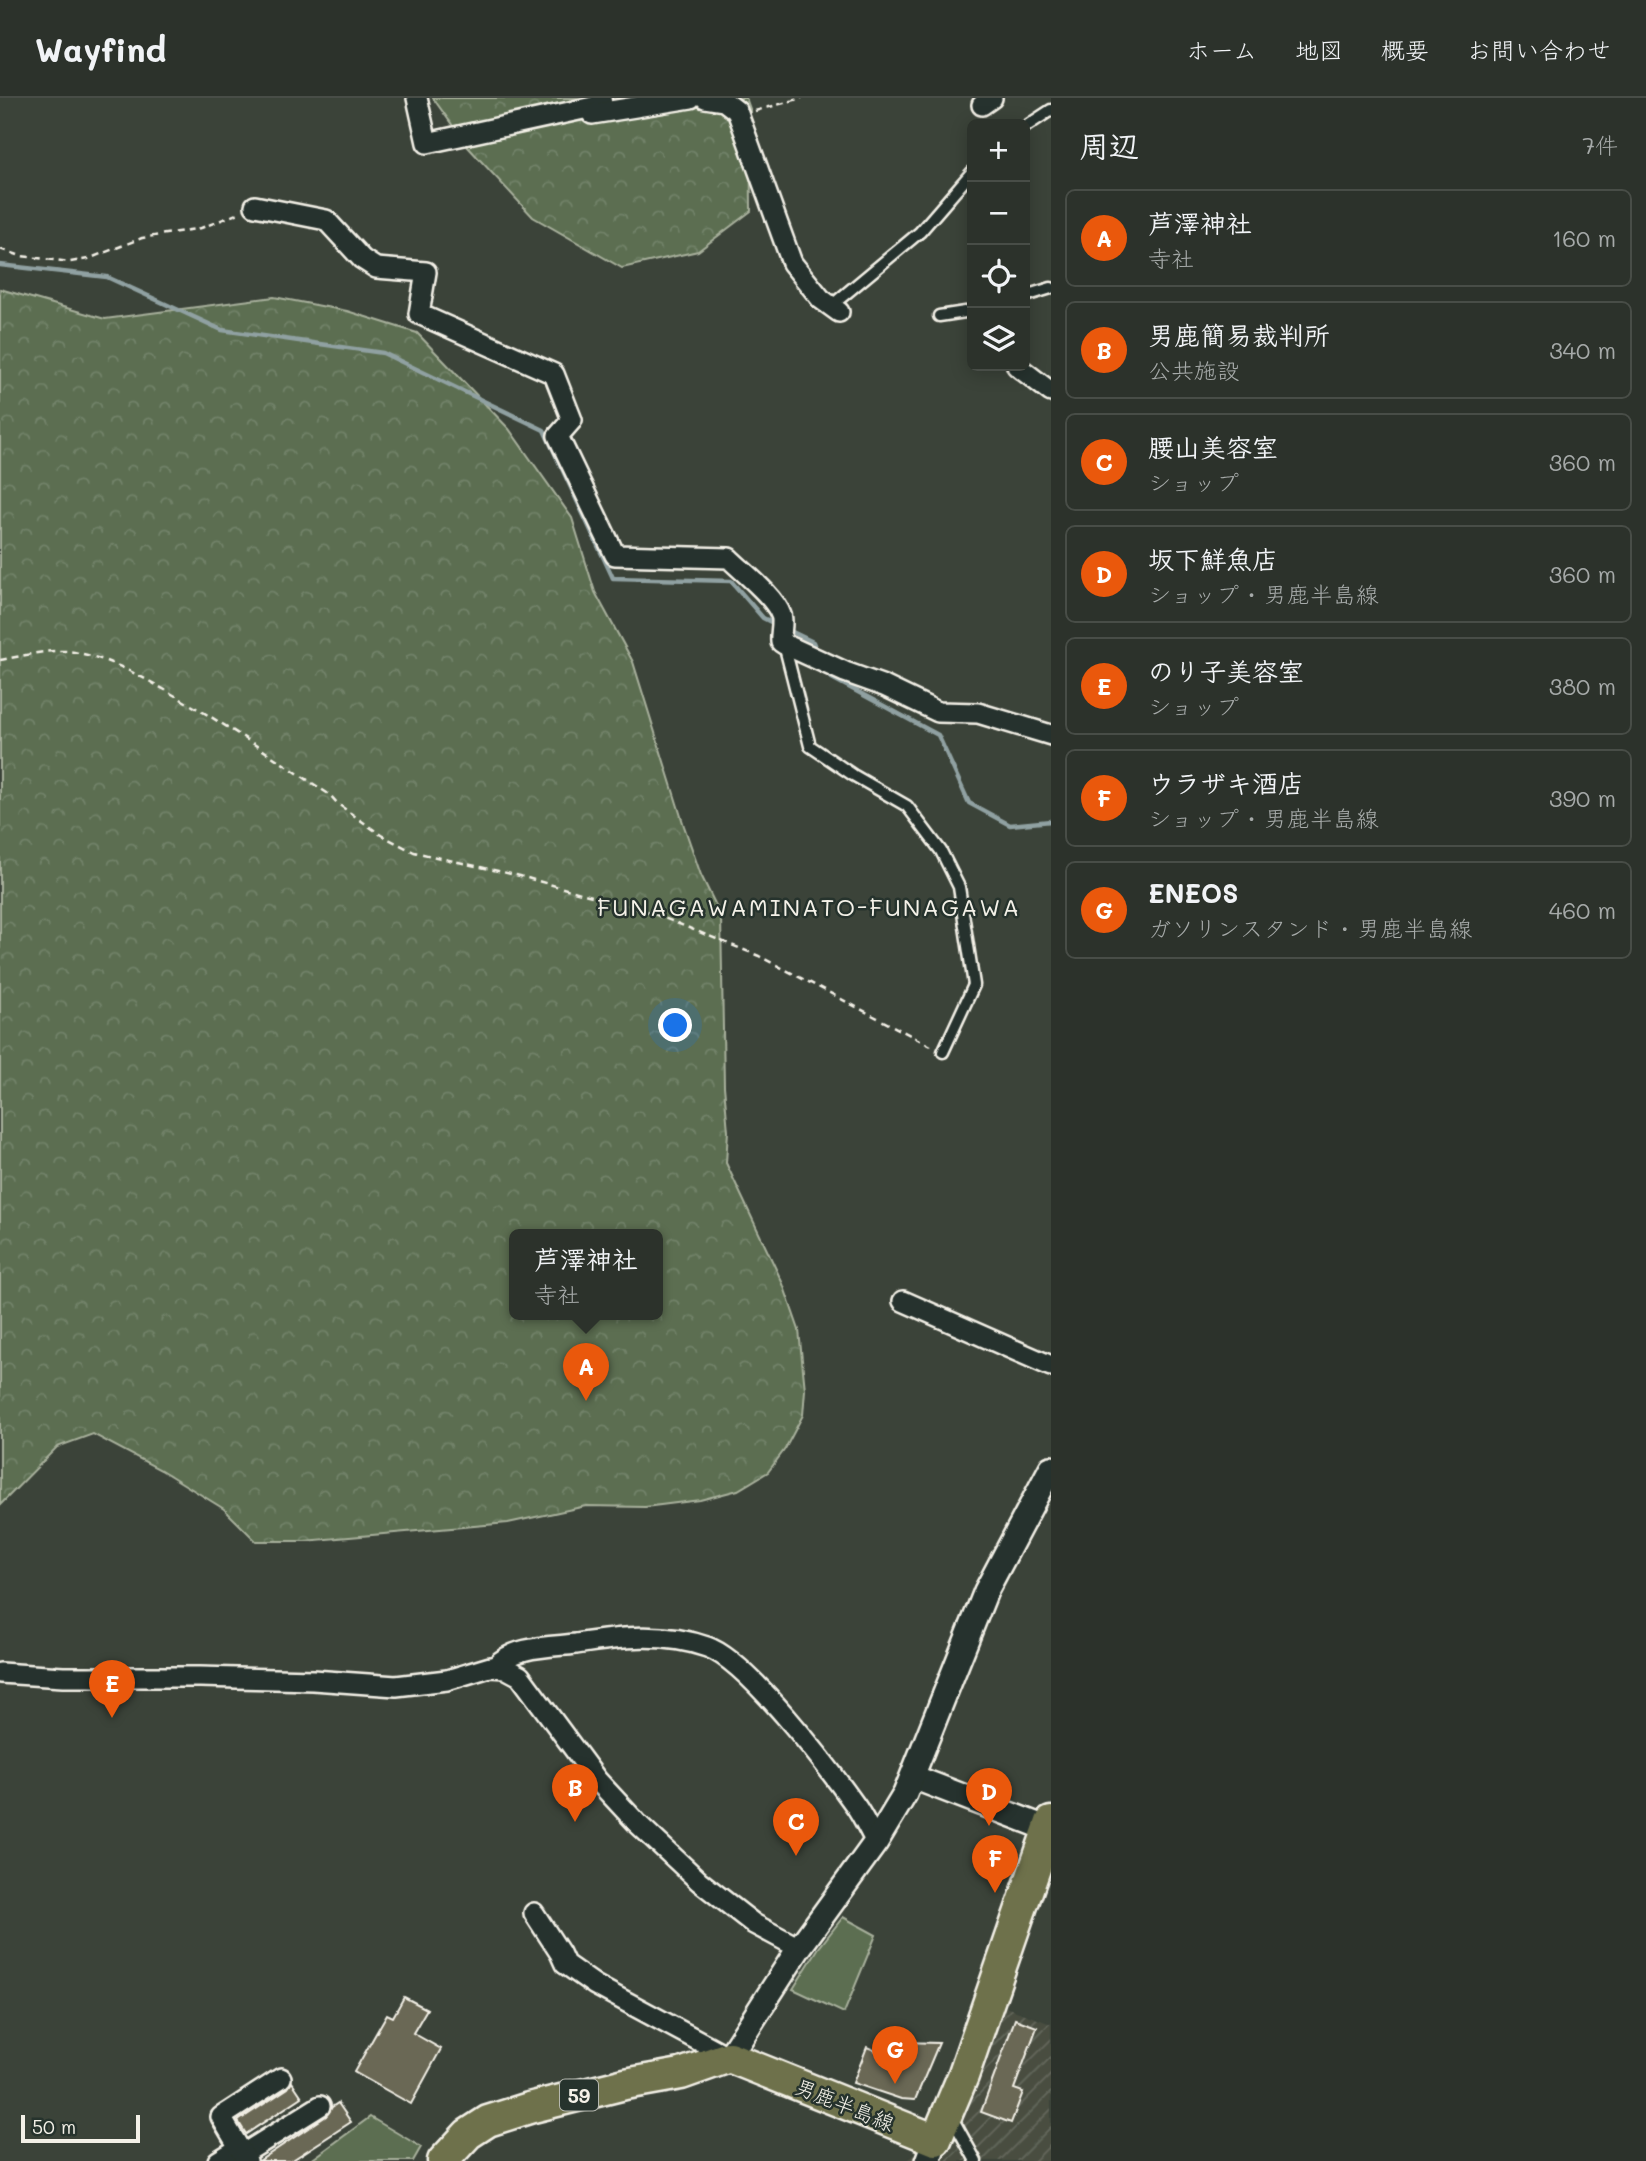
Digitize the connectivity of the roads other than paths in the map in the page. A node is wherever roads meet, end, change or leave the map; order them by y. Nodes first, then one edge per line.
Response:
1 (417, 98) edge
2 (691, 98) edge
3 (705, 98) edge
4 (597, 106) edge
5 (1051, 110) edge
6 (1030, 124) edge
7 (967, 178) edge
8 (255, 206) road end
9 (1051, 288) edge
10 (1030, 294) edge
11 (835, 309) joint
12 (967, 313) edge
13 (939, 316) dead end
14 (1023, 371) edge
15 (1051, 393) edge
16 (784, 644) junction
17 (1051, 736) edge
18 (943, 1052) road end
19 (903, 1301) dead end
20 (1051, 1366) edge
21 (1051, 1468) edge
22 (496, 1667) junction
23 (0, 1673) edge
24 (914, 1777) junction
25 (1050, 1827) edge
26 (876, 1842) junction
27 (534, 1913) dead end
28 (799, 1948) junction
29 (729, 2057) junction
30 (281, 2078) dead end
31 (320, 2106) dead end
32 (949, 2113) junction
33 (932, 2150) edge
34 (243, 2154) edge
35 (218, 2161) edge
36 (443, 2161) edge
37 (976, 2161) edge

1 - 4 street
2 - 4 street
3 - 11 street
5 - 6 lane
7 - 11 lane
8 - 16 street
9 - 10 lane
12 - 13 lane
14 - 15 street
16 - 17 street
16 - 18 lane
19 - 20 street
21 - 24 street
22 - 23 street
22 - 26 street
22 - 28 street
24 - 25 street
24 - 26 street
25 - 32 main road, 男鹿半島線
26 - 28 street
27 - 29 street
28 - 29 street
29 - 33 main road, 男鹿半島線
29 - 36 main road, 59
30 - 34 street
31 - 34 street
32 - 33 main road, 男鹿半島線
32 - 37 lane
34 - 35 street

